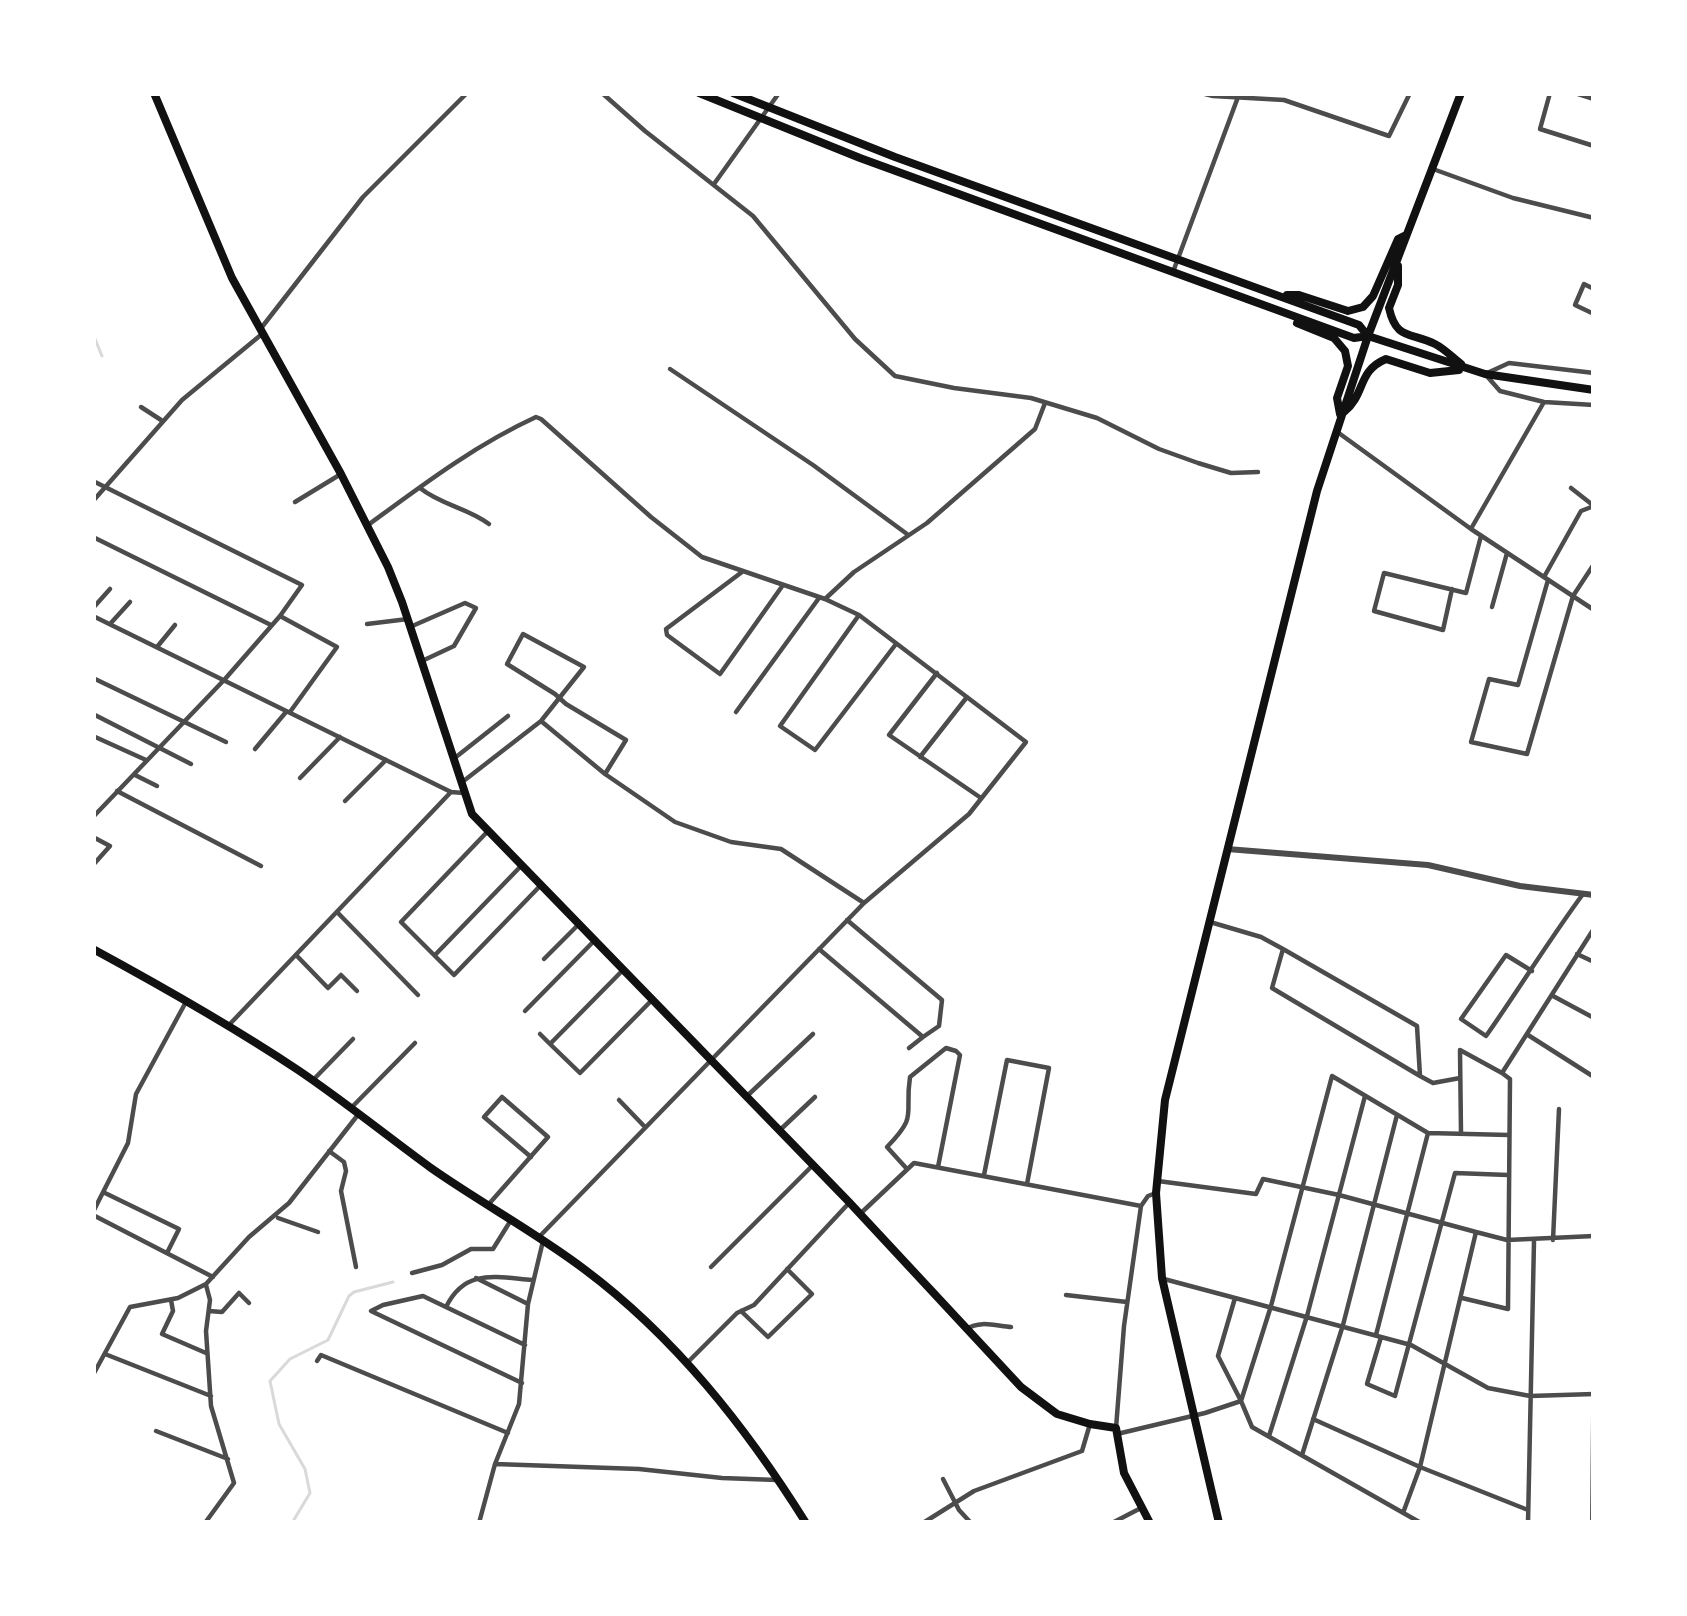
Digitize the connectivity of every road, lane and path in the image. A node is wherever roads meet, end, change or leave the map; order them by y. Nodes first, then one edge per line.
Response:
1 (154, 93) edge
2 (467, 93) edge
3 (602, 93) edge
4 (699, 93) edge
5 (733, 93) edge
6 (779, 93) edge
7 (1201, 93) edge
8 (1291, 93) edge
9 (1411, 93) edge
10 (1461, 93) edge
11 (1550, 93) edge
12 (1575, 93) edge
13 (1238, 98) junction
14 (1594, 99) edge
15 (1284, 100) junction
16 (768, 107) junction
17 (762, 120) junction
18 (1594, 146) edge
19 (1431, 168) junction
20 (714, 184) junction
21 (1594, 218) edge
22 (1407, 235) junction
23 (1178, 259) junction
24 (1398, 260) junction
25 (1173, 272) junction
26 (1594, 289) edge
27 (1282, 296) junction
28 (1272, 309) junction
29 (1594, 314) edge
30 (261, 332) junction
31 (1368, 336) junction
32 (670, 369) dead end
33 (1466, 369) junction
34 (1594, 373) edge
35 (1485, 374) junction
36 (1594, 390) edge
37 (1544, 402) junction
38 (1045, 403) junction
39 (1594, 405) edge
40 (140, 407) dead end
41 (1341, 415) junction
42 (163, 422) junction
43 (1336, 431) junction
44 (1258, 472) dead end
45 (341, 474) junction
46 (93, 481) edge
47 (105, 487) junction
48 (419, 488) junction
49 (1571, 488) dead end
50 (93, 501) edge
51 (295, 502) dead end
52 (368, 524) junction
53 (489, 524) dead end
54 (1471, 529) junction
55 (909, 535) junction
56 (1481, 536) junction
57 (93, 537) edge
58 (1507, 553) junction
59 (1594, 564) edge
60 (743, 572) junction
61 (1546, 579) junction
62 (783, 585) junction
63 (110, 589) dead end
64 (1452, 589) junction
65 (1574, 596) junction
66 (822, 598) junction
67 (130, 602) dead end
68 (93, 608) edge
69 (1492, 608) dead end
70 (1594, 610) edge
71 (859, 615) junction
72 (280, 616) junction
73 (94, 619) edge
74 (409, 623) junction
75 (110, 624) junction
76 (367, 624) dead end
77 (175, 625) dead end
78 (272, 625) junction
79 (897, 642) junction
80 (157, 647) junction
81 (422, 661) junction
82 (937, 673) junction
83 (93, 678) edge
84 (225, 679) junction
85 (967, 697) junction
86 (560, 698) junction
87 (289, 711) junction
88 (736, 712) dead end
89 (93, 714) edge
90 (508, 716) dead end
91 (183, 721) junction
92 (541, 722) junction
93 (93, 736) edge
94 (340, 737) junction
95 (226, 742) dead end
96 (158, 747) junction
97 (255, 749) dead end
98 (920, 757) junction
99 (454, 758) junction
100 (146, 760) junction
101 (386, 760) junction
102 (190, 764) dead end
103 (133, 774) junction
104 (605, 774) junction
105 (300, 778) dead end
106 (158, 786) dead end
107 (462, 788) junction
108 (117, 791) junction
109 (451, 792) junction
110 (981, 798) junction
111 (345, 801) dead end
112 (94, 815) edge
113 (488, 831) junction
114 (93, 837) edge
115 (1227, 849) junction
116 (93, 865) edge
117 (261, 866) dead end
118 (521, 866) junction
119 (540, 886) junction
120 (1583, 894) junction
121 (1594, 895) edge
122 (864, 903) junction
123 (337, 912) junction
124 (847, 920) junction
125 (1209, 922) junction
126 (578, 925) junction
127 (1594, 929) edge
128 (594, 941) junction
129 (93, 949) edge
130 (818, 949) junction
131 (1283, 949) junction
132 (1577, 954) junction
133 (296, 955) junction
134 (435, 955) junction
135 (544, 959) dead end
136 (1594, 962) edge
137 (623, 970) junction
138 (1532, 971) junction
139 (357, 991) dead end
140 (418, 995) dead end
141 (1552, 996) junction
142 (187, 1000) junction
143 (652, 1000) junction
144 (525, 1011) dead end
145 (1594, 1018) edge
146 (229, 1026) junction
147 (539, 1034) dead end
148 (813, 1034) dead end
149 (1528, 1035) junction
150 (923, 1037) junction
151 (353, 1039) dead end
152 (415, 1043) dead end
153 (550, 1044) junction
154 (909, 1048) dead end
155 (711, 1060) junction
156 (1502, 1073) junction
157 (1420, 1076) junction
158 (1594, 1077) edge
159 (1460, 1078) junction
160 (313, 1080) junction
161 (747, 1096) junction
162 (815, 1096) dead end
163 (1365, 1096) junction
164 (619, 1100) dead end
165 (1558, 1109) dead end
166 (355, 1111) junction
167 (1396, 1114) junction
168 (645, 1126) junction
169 (780, 1130) junction
170 (1428, 1133) junction
171 (1461, 1133) junction
172 (1509, 1136) junction
173 (329, 1151) junction
174 (531, 1157) junction
175 (813, 1165) junction
176 (938, 1167) junction
177 (907, 1169) junction
178 (1508, 1174) junction
179 (984, 1175) junction
180 (1157, 1181) junction
181 (1027, 1184) junction
182 (1301, 1188) junction
183 (104, 1192) junction
184 (1156, 1193) junction
185 (1339, 1195) junction
186 (849, 1202) junction
187 (488, 1205) junction
188 (1141, 1206) junction
189 (1373, 1206) junction
190 (93, 1214) edge
191 (860, 1214) junction
192 (1408, 1215) junction
193 (275, 1217) junction
194 (511, 1220) junction
195 (1442, 1224) junction
196 (317, 1232) dead end
197 (1476, 1232) junction
198 (1594, 1235) edge
199 (540, 1239) junction
200 (1507, 1240) junction
201 (1534, 1240) junction
202 (1553, 1240) junction
203 (166, 1253) junction
204 (356, 1267) dead end
205 (712, 1267) dead end
206 (787, 1269) junction
207 (412, 1273) dead end
208 (213, 1277) junction
209 (476, 1278) junction
210 (1162, 1278) junction
211 (532, 1280) junction
212 (206, 1284) junction
213 (1066, 1295) dead end
214 (1235, 1298) junction
215 (1462, 1298) junction
216 (171, 1300) junction
217 (1127, 1302) junction
218 (249, 1303) dead end
219 (528, 1304) junction
220 (1271, 1306) junction
221 (446, 1307) junction
222 (209, 1311) junction
223 (741, 1311) junction
224 (1307, 1316) junction
225 (1342, 1325) junction
226 (1011, 1328) dead end
227 (967, 1329) junction
228 (1378, 1336) junction
229 (1411, 1345) junction
230 (525, 1346) junction
231 (105, 1354) junction
232 (207, 1354) junction
233 (317, 1361) dead end
234 (687, 1363) junction
235 (1446, 1363) junction
236 (93, 1375) edge
237 (522, 1383) junction
238 (1594, 1394) edge
239 (211, 1396) junction
240 (1530, 1396) junction
241 (1240, 1401) junction
242 (1594, 1414) edge
243 (1194, 1415) junction
244 (1313, 1419) junction
245 (1090, 1424) junction
246 (156, 1431) dead end
247 (1116, 1431) junction
248 (508, 1433) junction
249 (1269, 1436) junction
250 (1302, 1455) junction
251 (228, 1459) junction
252 (495, 1464) junction
253 (1420, 1467) junction
254 (943, 1479) dead end
255 (778, 1480) junction
256 (955, 1502) junction
257 (1141, 1508) junction
258 (1528, 1510) junction
259 (1403, 1513) junction
260 (205, 1523) edge
261 (478, 1523) edge
262 (806, 1523) edge
263 (922, 1523) edge
264 (970, 1523) edge
265 (1112, 1523) edge
266 (1150, 1523) edge
267 (1219, 1523) edge
268 (1421, 1523) edge
269 (1528, 1523) edge
270 (1593, 1523) edge

1 - 30 main road
2 - 30 street
3 - 20 street
4 - 17 main road
5 - 16 main road
6 - 16 street
7 - 13 street
8 - 15 street
9 - 15 street
10 - 19 main road
11 - 18 street
12 - 14 street
13 - 15 street
13 - 23 street
16 - 17 street
16 - 23 main road
17 - 20 street
17 - 25 main road
19 - 21 street
19 - 22 main road
20 - 38 street
22 - 24 main road
22 - 27 main road
23 - 25 street
23 - 27 main road
24 - 31 main road
24 - 33 main road
25 - 28 main road
26 - 29 street
27 - 31 main road
28 - 31 main road
28 - 41 main road
30 - 42 street
30 - 45 main road
31 - 33 main road
31 - 41 main road
32 - 55 street
33 - 35 main road
33 - 41 main road
34 - 35 street
35 - 36 main road
35 - 37 street
37 - 39 street
37 - 54 street
38 - 44 street
38 - 55 street
40 - 42 street
41 - 43 main road
42 - 47 street
43 - 54 street
43 - 115 main road
45 - 51 street
45 - 52 main road
46 - 47 street
47 - 50 street
47 - 72 street
48 - 52 street
48 - 53 street
48 - 60 street
49 - 61 street
52 - 74 main road
54 - 56 street
55 - 66 street
56 - 58 street
56 - 64 street
57 - 78 street
58 - 61 street
58 - 69 street
59 - 65 street
60 - 62 street
60 - 62 street
61 - 65 street
61 - 65 street
62 - 66 street
63 - 68 street
64 - 64 street
65 - 70 street
66 - 71 street
66 - 88 street
67 - 75 street
71 - 79 street
71 - 79 street
72 - 78 street
72 - 87 street
73 - 75 street
74 - 76 street
74 - 81 main road
74 - 81 street
75 - 80 street
77 - 80 street
78 - 84 street
79 - 82 street
80 - 84 street
81 - 99 main road
82 - 85 street
82 - 98 street
83 - 91 street
84 - 87 street
84 - 91 street
85 - 98 street
85 - 110 street
86 - 86 street
86 - 92 street
86 - 104 street
87 - 94 street
87 - 97 street
89 - 96 street
90 - 99 street
91 - 95 street
91 - 96 street
92 - 104 street
92 - 107 street
93 - 100 street
94 - 101 street
94 - 105 street
96 - 100 street
96 - 102 street
98 - 110 street
99 - 107 main road
100 - 103 street
101 - 109 street
101 - 111 street
103 - 106 street
103 - 108 street
104 - 122 street
107 - 109 street
107 - 113 main road
108 - 112 street
108 - 117 street
109 - 123 street
110 - 122 street
113 - 118 main road
113 - 134 street
114 - 116 street
115 - 120 street
115 - 125 main road
118 - 119 main road
118 - 134 street
119 - 126 main road
119 - 134 street
120 - 121 street
120 - 138 street
122 - 124 street
123 - 133 street
123 - 140 street
124 - 130 street
124 - 150 street
125 - 131 street
125 - 180 main road
126 - 128 main road
126 - 135 street
127 - 132 street
128 - 137 main road
128 - 144 street
129 - 142 main road
130 - 150 street
130 - 155 street
131 - 157 street
131 - 157 street
132 - 136 street
132 - 141 street
133 - 139 street
133 - 146 street
137 - 143 main road
137 - 153 street
138 - 138 street
141 - 145 street
141 - 149 street
142 - 146 main road
142 - 183 street
143 - 153 street
143 - 155 main road
146 - 160 main road
147 - 153 street
148 - 161 street
149 - 156 street
149 - 158 street
150 - 154 street
151 - 160 street
152 - 166 street
155 - 161 main road
155 - 168 street
156 - 159 street
156 - 172 street
157 - 159 street
159 - 171 street
160 - 166 main road
161 - 169 main road
162 - 169 street
163 - 167 street
163 - 182 street
163 - 185 street
164 - 168 street
165 - 202 street
166 - 173 street
166 - 187 main road
167 - 170 street
167 - 189 street
168 - 199 street
169 - 175 main road
170 - 171 street
170 - 192 street
171 - 172 street
172 - 178 street
173 - 193 street
173 - 204 street
174 - 174 street
174 - 187 street
175 - 186 main road
175 - 205 street
176 - 177 street
176 - 177 street
176 - 179 street
177 - 191 street
178 - 195 street
178 - 200 street
179 - 181 street
179 - 181 street
180 - 182 street
180 - 184 main road
181 - 188 street
182 - 185 street
182 - 220 street
183 - 190 street
183 - 203 street
184 - 188 street
184 - 210 main road
185 - 189 street
185 - 224 street
186 - 191 main road
186 - 206 street
187 - 194 main road
188 - 217 street
189 - 192 street
189 - 225 street
190 - 203 street
191 - 227 main road
192 - 195 street
192 - 228 street
193 - 196 street
193 - 208 street
194 - 199 main road
194 - 207 street
195 - 197 street
195 - 229 street
197 - 200 street
197 - 215 street
198 - 202 street
199 - 211 street
199 - 234 main road
200 - 201 street
200 - 215 street
201 - 202 street
201 - 240 street
203 - 208 street
206 - 223 street
206 - 223 street
208 - 212 street
209 - 211 street
209 - 219 street
209 - 221 street
210 - 214 street
210 - 243 main road
211 - 219 street
212 - 216 street
212 - 222 street
213 - 217 street
214 - 220 street
214 - 241 street
215 - 235 street
216 - 231 street
216 - 232 street
217 - 247 street
218 - 222 street
219 - 230 street
220 - 224 street
220 - 241 street
221 - 230 street
221 - 237 street
222 - 232 street
223 - 234 street
224 - 225 street
224 - 249 street
225 - 228 street
225 - 244 street
226 - 227 street
227 - 245 main road
228 - 229 street
228 - 229 street
229 - 235 street
230 - 237 street
231 - 236 street
231 - 239 street
232 - 239 street
233 - 248 street
234 - 255 main road
235 - 240 street
235 - 253 street
237 - 248 street
238 - 240 street
239 - 251 street
240 - 258 street
241 - 243 street
241 - 249 street
242 - 270 street
243 - 247 street
243 - 267 main road
244 - 250 street
244 - 253 street
245 - 247 main road
245 - 256 street
246 - 251 street
247 - 257 main road
248 - 252 street
249 - 250 street
250 - 259 street
251 - 260 street
252 - 255 street
252 - 261 street
253 - 258 street
253 - 259 street
254 - 256 street
255 - 262 main road
256 - 263 street
256 - 264 street
257 - 265 street
257 - 266 main road
258 - 269 street
259 - 268 street

